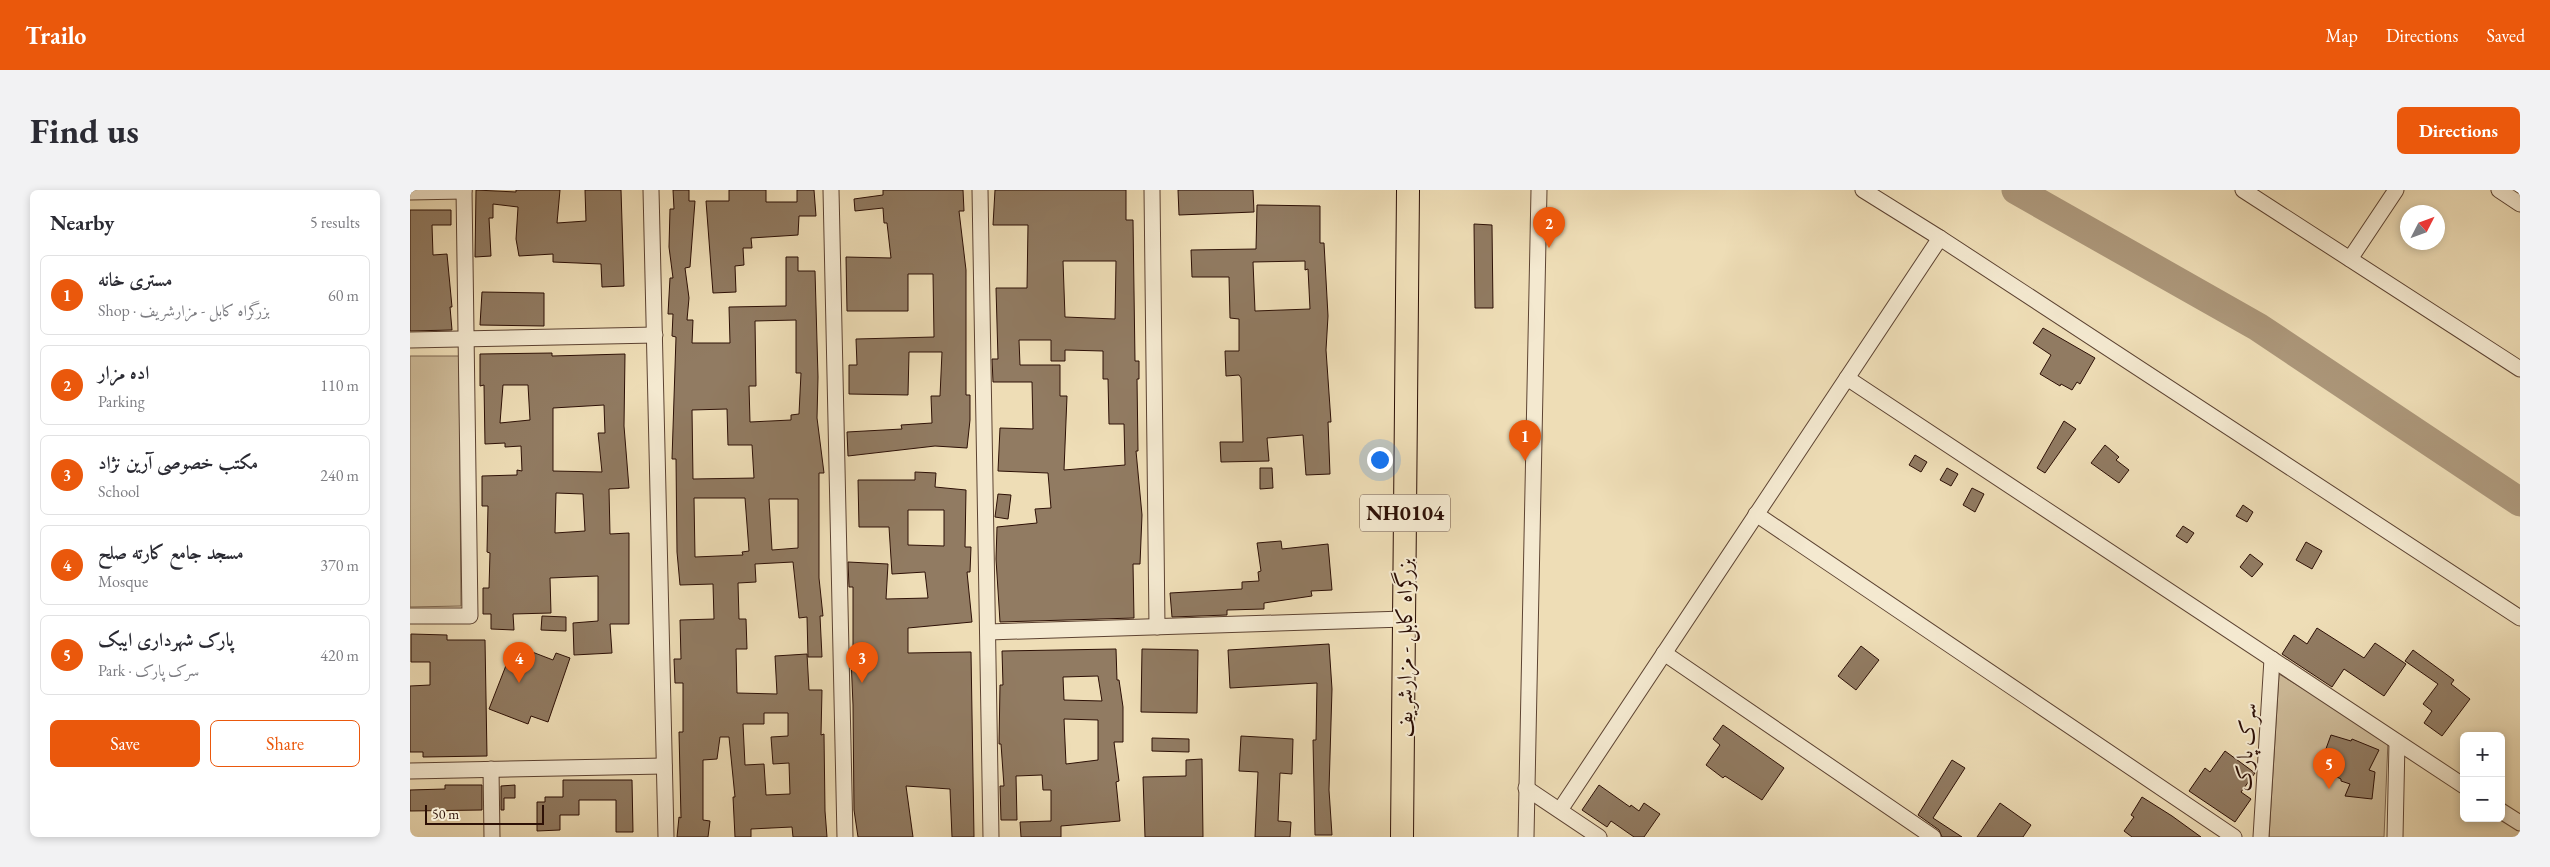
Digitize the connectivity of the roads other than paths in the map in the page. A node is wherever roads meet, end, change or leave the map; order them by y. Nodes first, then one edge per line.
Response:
1 (464, 190) edge
2 (651, 190) edge
3 (831, 190) edge
4 (980, 190) edge
5 (1152, 190) edge
6 (1408, 190) edge
7 (1539, 190) edge
8 (1863, 190) edge
9 (2243, 190) edge
10 (2396, 190) edge
11 (2499, 190) edge
12 (410, 192) edge
13 (2520, 204) edge
14 (1940, 238) junction
15 (2350, 259) junction
16 (654, 335) junction
17 (466, 339) junction
18 (410, 340) edge
19 (2520, 369) edge
20 (1847, 378) junction
21 (1756, 514) junction
22 (410, 616) edge
23 (2520, 618) edge
24 (1404, 619) junction
25 (1157, 627) junction
26 (988, 632) junction
27 (1664, 653) junction
28 (2272, 659) junction
29 (2397, 742) junction
30 (664, 766) junction
31 (491, 769) junction
32 (410, 771) edge
33 (2460, 783) edge
34 (1526, 788) junction
35 (1560, 810) junction
36 (2505, 813) edge
37 (2520, 823) edge
38 (492, 837) edge
39 (666, 837) edge
40 (845, 837) edge
41 (991, 837) edge
42 (1402, 837) edge
43 (1526, 837) edge
44 (1599, 837) edge
45 (1933, 837) edge
46 (2234, 837) edge
47 (2261, 837) edge
48 (2395, 837) edge

1 - 12 street
1 - 17 street
2 - 16 street
3 - 40 street
4 - 26 street
5 - 25 street
6 - 24 highway, بزرگراه کابل - مزارشریف / NH0104
7 - 34 street
8 - 14 street
9 - 15 street
10 - 15 street
11 - 13 street
14 - 20 street
14 - 23 street
15 - 19 street
16 - 17 street
16 - 30 street
17 - 18 street
17 - 22 street
20 - 21 street
20 - 28 street
21 - 27 street
21 - 46 street
24 - 25 street
24 - 42 highway, بزرگراه کابل - مزارشریف / NH0104
25 - 26 street
26 - 41 street
27 - 35 street
27 - 45 street
28 - 29 street
28 - 47 street, سرک پارک
29 - 33 street
29 - 48 street
30 - 31 street
30 - 39 street
31 - 32 street
31 - 38 street
34 - 35 street
34 - 43 street
35 - 44 street
36 - 37 street

